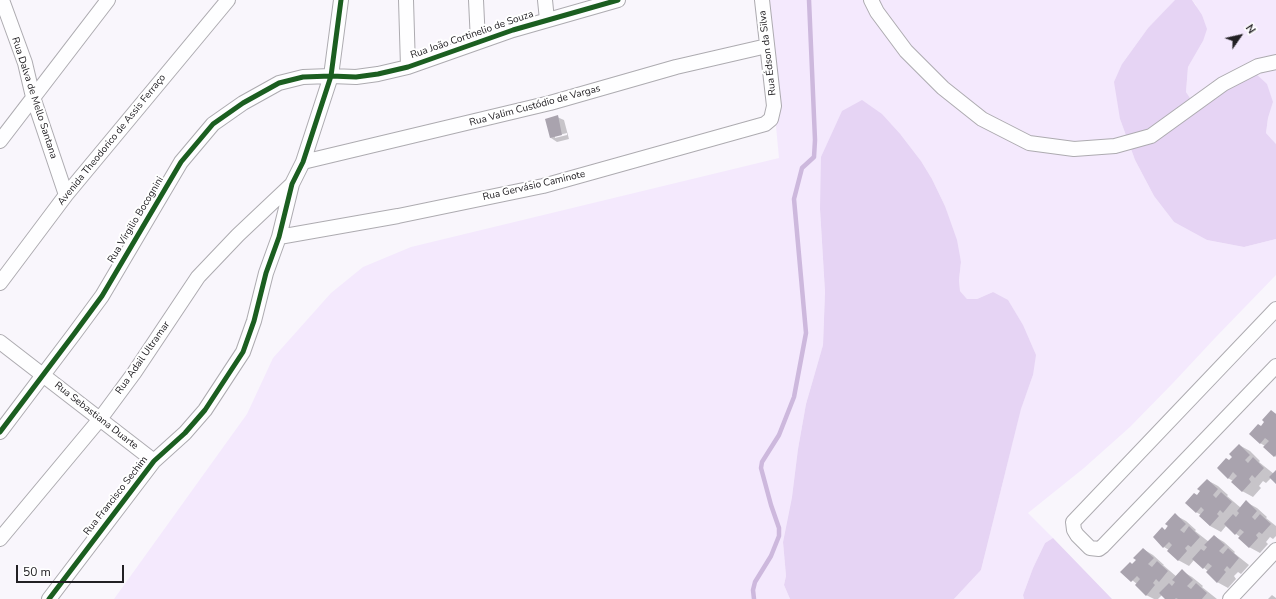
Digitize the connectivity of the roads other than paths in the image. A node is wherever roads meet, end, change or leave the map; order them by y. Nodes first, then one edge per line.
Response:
1 (2, 0) edge
2 (108, 0) edge
3 (228, 0) edge
4 (341, 0) edge
5 (406, 0) edge
6 (476, 0) edge
7 (545, 0) edge
8 (618, 0) edge
9 (762, 0) edge
10 (871, 0) edge
11 (547, 20) junction
12 (4, 21) edge
13 (478, 42) junction
14 (767, 46) junction
15 (1276, 62) edge
16 (408, 67) junction
17 (331, 76) junction
18 (33, 97) junction
19 (774, 106) joint
20 (0, 141) edge
21 (303, 162) junction
22 (292, 184) junction
23 (66, 195) junction
24 (279, 237) junction
25 (0, 283) edge
26 (1276, 309) edge
27 (0, 342) edge
28 (1276, 366) edge
29 (42, 375) junction
30 (100, 419) junction
31 (0, 432) edge
32 (154, 461) junction
33 (0, 538) edge
34 (1276, 550) edge
35 (49, 599) edge
36 (1230, 599) edge

1 - 12 street, Rua Dalva de Mello Santana
2 - 18 street
3 - 23 street, Avenida Theodorico de Assis Ferraço
4 - 17 street
5 - 16 street
6 - 13 street
7 - 11 street
8 - 11 street, Rua João Cortinelio de Souza
9 - 14 street, Rua Édson da Silva
10 - 15 street
11 - 13 street, Rua João Cortinelio de Souza
12 - 18 street, Rua Dalva de Mello Santana
13 - 16 street, Rua João Cortinelio de Souza
14 - 19 street, Rua Édson da Silva
14 - 21 street, Rua Valim Custódio de Vargas
16 - 17 street, Rua João Cortinelio de Souza
17 - 21 street
17 - 29 street, Rua Vírgilio Bocognini
18 - 20 street
18 - 23 street, Rua Dalva de Mello Santana
19 - 24 street, Rua Gervásio Caminote
21 - 22 street
22 - 24 street, Rua Francisco Sechim
22 - 30 street, Rua Adail Ultramar
23 - 25 street, Avenida Theodorico de Assis Ferraço
24 - 32 street, Rua Francisco Sechim
26 - 28 street
27 - 29 street, Rua Sebastiana Duarte
29 - 30 street, Rua Sebastiana Duarte
29 - 31 street, Rua Vírgilio Bocognini
30 - 32 street, Rua Sebastiana Duarte
30 - 33 street, Rua Adail Ultramar
32 - 35 street, Rua Francisco Sechim
34 - 36 street

